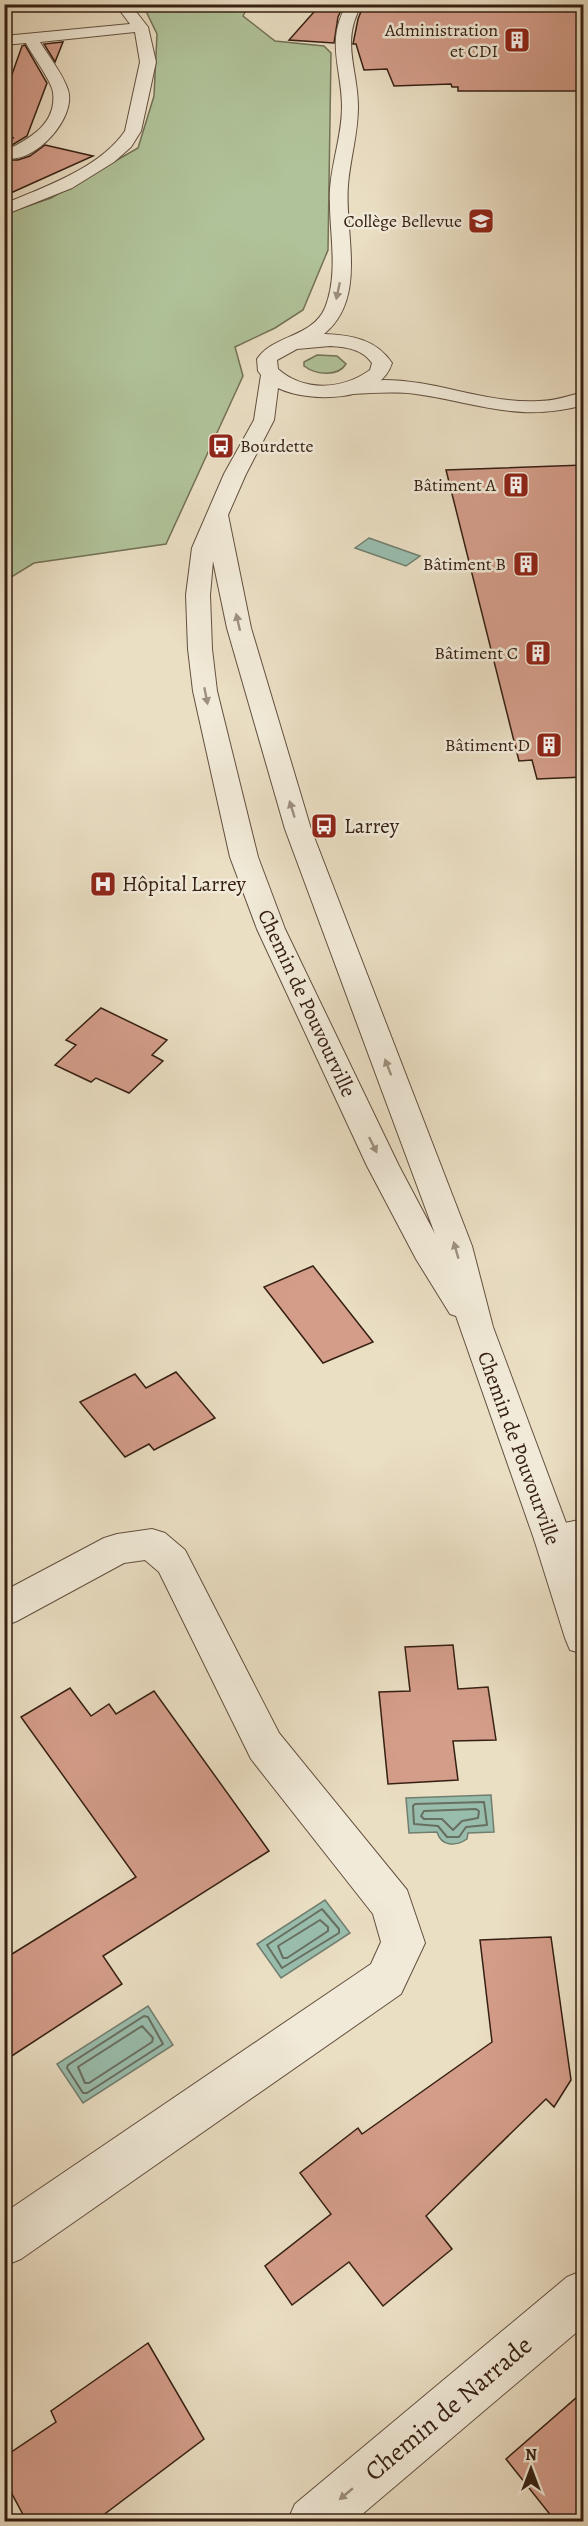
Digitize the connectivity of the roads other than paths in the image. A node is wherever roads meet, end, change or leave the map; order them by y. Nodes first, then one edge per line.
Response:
1 (108, 4) edge
2 (122, 4) edge
3 (355, 4) edge
4 (141, 27) junction
5 (122, 28) junction
6 (30, 38) junction
7 (4, 41) edge
8 (144, 78) junction
9 (14, 154) dead end
10 (4, 210) edge
11 (342, 232) junction
12 (358, 272) dead end
13 (349, 323) dead end
14 (296, 343) junction
15 (359, 345) junction
16 (382, 367) junction
17 (271, 375) junction
18 (352, 388) junction
19 (417, 388) junction
20 (325, 391) junction
21 (584, 398) edge
22 (264, 420) junction
23 (217, 515) junction
24 (476, 1327) junction
25 (568, 1537) edge
26 (4, 1610) edge
27 (584, 1638) edge
28 (4, 2242) edge
29 (584, 2294) edge
30 (313, 2522) edge

1 - 5 street
2 - 4 street
3 - 11 street, Chemin de Pouvourville
4 - 5 street
4 - 8 street
5 - 6 street
5 - 8 street
6 - 7 street
6 - 9 street
8 - 10 street
11 - 12 street, Chemin de Pouvourville
11 -> 14 street, Chemin de Pouvourville
13 - 15 street
14 - 15 street, Chemin de Pouvourville
14 - 17 street, Chemin de Pouvourville
15 - 16 street
16 - 18 street
16 - 19 street
17 - 20 street
17 - 22 street, Chemin de Pouvourville
18 - 19 street
18 - 20 street
19 - 21 street
20 - 22 street
22 - 23 street, Chemin de Pouvourville
24 -> 23 street, Chemin de Pouvourville
23 -> 24 street, Chemin de Pouvourville
24 - 25 street, Chemin de Pouvourville
25 - 27 street, Chemin de Pouvourville
26 - 28 street
29 -> 30 street, Chemin de Narrade

